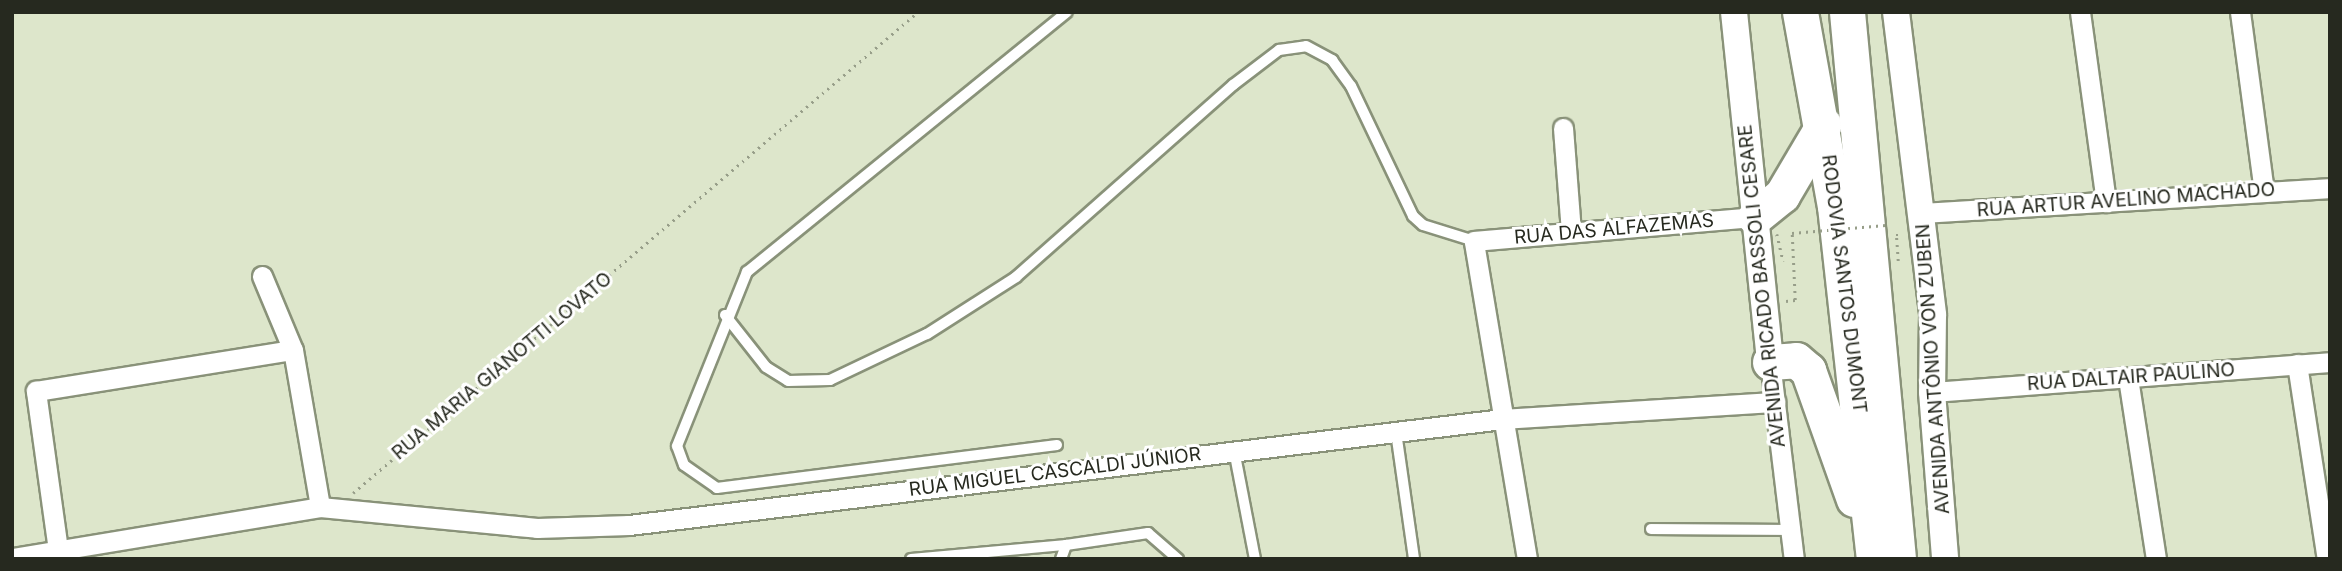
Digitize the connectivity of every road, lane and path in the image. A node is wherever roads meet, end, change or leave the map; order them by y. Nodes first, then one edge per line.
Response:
1 (918, 12) edge
2 (1067, 12) edge
3 (1734, 12) edge
4 (1800, 12) edge
5 (1847, 12) edge
6 (1896, 12) edge
7 (2080, 12) edge
8 (2240, 12) edge
9 (1824, 124) junction
10 (1563, 128) dead end
11 (2330, 188) edge
12 (2264, 191) junction
13 (2106, 202) junction
14 (1923, 213) junction
15 (1885, 225) dead end
16 (1756, 229) junction
17 (1571, 232) junction
18 (1474, 241) junction
19 (1784, 274) dead end
20 (262, 276) dead end
21 (1785, 288) dead end
22 (725, 315) junction
23 (293, 350) junction
24 (1770, 362) junction
25 (2330, 362) edge
26 (2297, 364) junction
27 (2128, 378) junction
28 (1932, 392) junction
29 (1775, 401) junction
30 (1503, 419) junction
31 (1396, 432) junction
32 (1057, 445) dead end
33 (1234, 450) junction
34 (328, 507) junction
35 (2326, 525) edge
36 (1651, 529) dead end
37 (1790, 530) junction
38 (1943, 530) junction
39 (1066, 545) junction
40 (58, 550) junction
41 (1881, 556) edge
42 (12, 558) edge
43 (931, 558) edge
44 (911, 559) edge
45 (1061, 559) edge
46 (1178, 559) edge
47 (1255, 559) edge
48 (1414, 559) edge
49 (1527, 559) edge
50 (1794, 559) edge
51 (1945, 559) edge
52 (1952, 559) edge
53 (2156, 559) edge
54 (2327, 559) edge

1 - 34 path, RUA MARIA GIANOTTI LOVATO
2 - 22 lane
3 - 16 street, AVENIDA RICADO BASSOLI CESARE
4 - 9 highway, RODOVIA SANTOS DUMONT
5 - 41 highway, RODOVIA SANTOS DUMONT
6 - 14 street, AVENIDA ANTÔNIO VON ZUBEN
7 - 13 street
8 - 12 street
9 - 16 highway
9 - 41 highway, RODOVIA SANTOS DUMONT
10 - 17 street
11 - 12 street, RUA ARTUR AVELINO MACHADO
12 - 13 street, RUA ARTUR AVELINO MACHADO
13 - 14 street, RUA ARTUR AVELINO MACHADO
14 - 28 street, AVENIDA ANTÔNIO VON ZUBEN
15 - 21 path, bridge
16 - 17 street, RUA DAS ALFAZEMAS
16 - 19 path
16 - 24 street, AVENIDA RICADO BASSOLI CESARE
17 - 18 street, RUA DAS ALFAZEMAS
18 - 22 lane
18 - 30 street
20 - 23 street
22 - 32 lane
23 - 34 street
23 - 40 street
24 - 29 street, AVENIDA RICADO BASSOLI CESARE
24 - 41 highway
25 - 26 street, RUA DALTAIR PAULINO
26 - 27 street, RUA DALTAIR PAULINO
26 - 35 street
27 - 28 street, RUA DALTAIR PAULINO
27 - 53 street
28 - 38 street, AVENIDA ANTÔNIO VON ZUBEN
29 - 30 street, RUA MIGUEL CASCALDI JÚNIOR
29 - 37 street, AVENIDA RICADO BASSOLI CESARE
30 - 31 street, RUA MIGUEL CASCALDI JÚNIOR
30 - 49 street
31 - 33 street, RUA MIGUEL CASCALDI JÚNIOR
31 - 48 lane
33 - 34 street, RUA MIGUEL CASCALDI JÚNIOR
33 - 47 lane
34 - 40 street
35 - 54 street
36 - 37 lane
37 - 50 street, AVENIDA RICADO BASSOLI CESARE
38 - 51 street, AVENIDA ANTÔNIO VON ZUBEN
38 - 52 street
39 - 43 lane
39 - 45 lane
39 - 46 lane
40 - 42 street
43 - 44 lane

